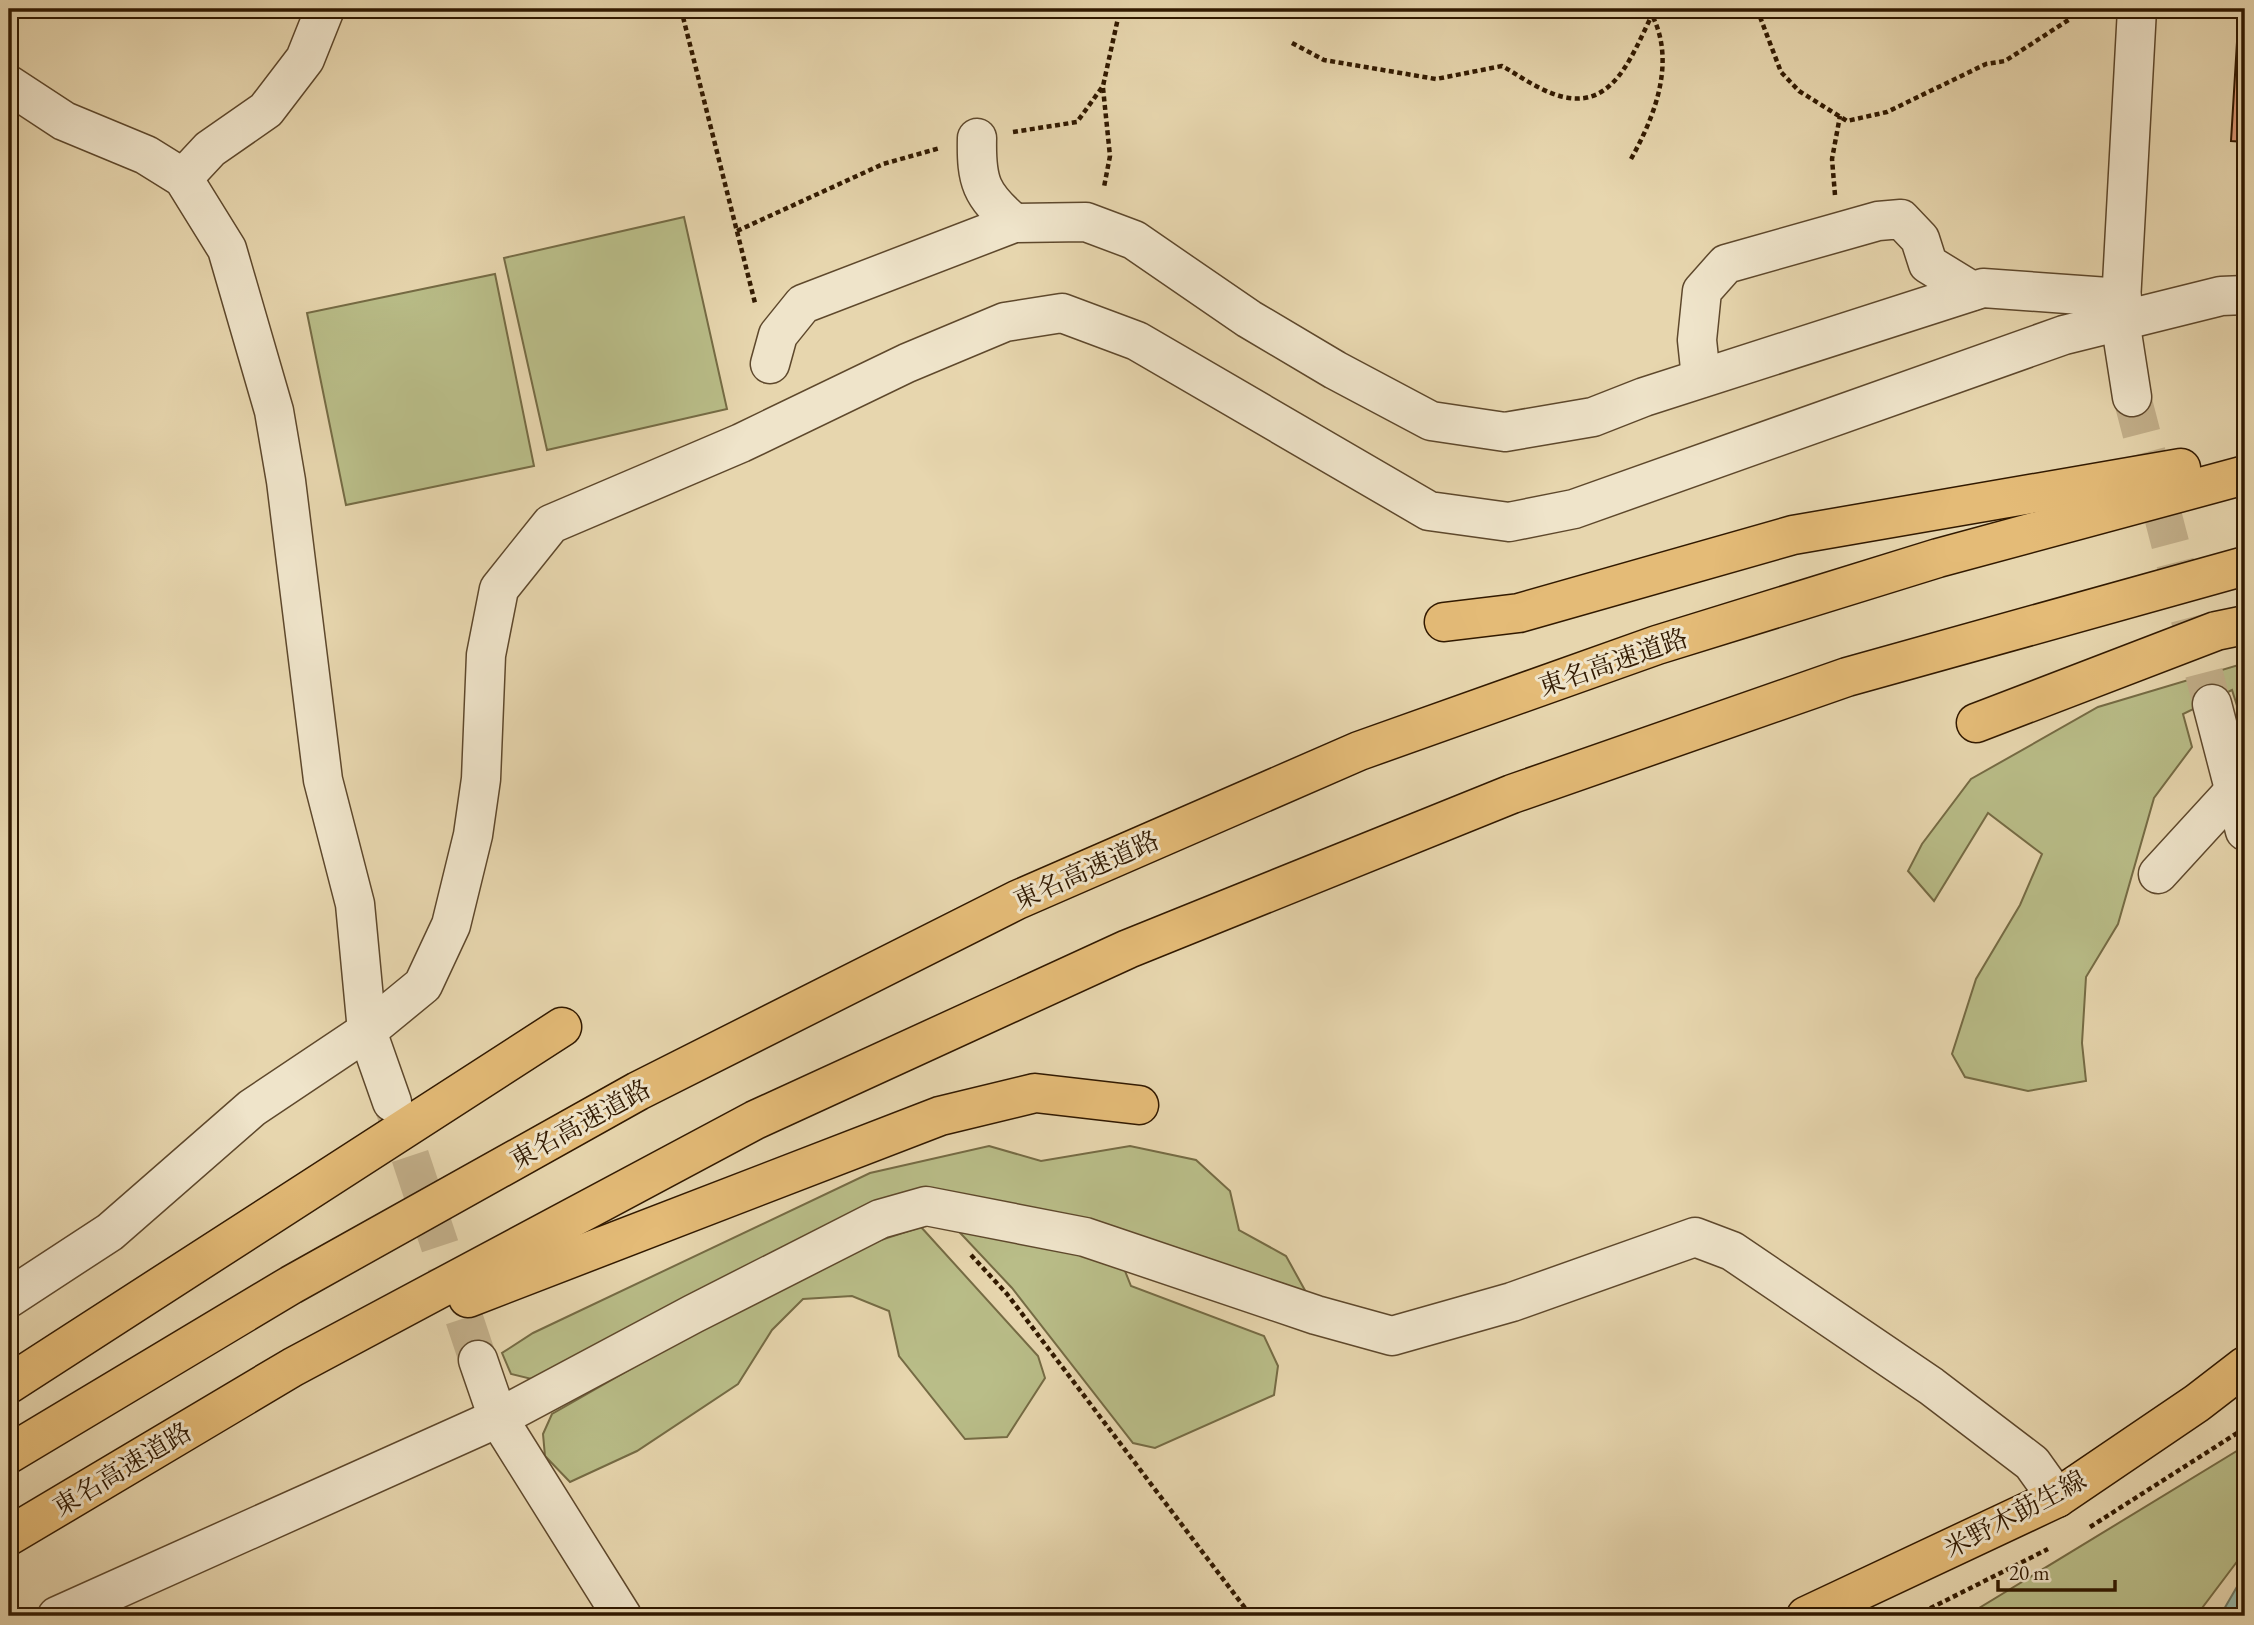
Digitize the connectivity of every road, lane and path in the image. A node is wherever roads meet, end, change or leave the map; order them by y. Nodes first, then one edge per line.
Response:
1 (325, 9) edge
2 (681, 9) edge
3 (1656, 9) edge
4 (1758, 9) edge
5 (2076, 9) edge
6 (2137, 9) edge
7 (1652, 15) junction
8 (1292, 43) dead end
9 (9, 85) edge
10 (1102, 86) dead end
11 (1840, 116) junction
12 (977, 138) dead end
13 (1631, 159) dead end
14 (183, 178) junction
15 (1014, 223) junction
16 (1097, 225) junction
17 (1845, 229) junction
18 (1972, 291) junction
19 (2245, 295) edge
20 (2121, 309) junction
21 (770, 364) joint
22 (1701, 378) junction
23 (2132, 397) tunnel mouth
24 (2245, 457) edge
25 (2245, 475) edge
26 (2245, 566) edge
27 (1444, 622) dead end
28 (2245, 625) edge
29 (2212, 704) tunnel mouth
30 (1976, 723) dead end
31 (2240, 790) edge
32 (2245, 831) edge
33 (2158, 874) dead end
34 (562, 1027) dead end
35 (367, 1031) junction
36 (392, 1102) tunnel mouth
37 (1139, 1105) dead end
38 (926, 1206) junction
39 (9, 1298) edge
40 (478, 1360) tunnel mouth
41 (2245, 1366) edge
42 (293, 1367) junction
43 (9, 1384) edge
44 (498, 1419) junction
45 (9, 1454) edge
46 (2057, 1497) junction
47 (9, 1536) edge
48 (57, 1616) edge
49 (622, 1616) edge
50 (1251, 1616) edge
51 (1806, 1616) edge

1 - 14 street
2 - 21 path
3 - 7 path
4 - 11 path
5 - 11 path
6 - 20 street
7 - 8 path
7 - 13 path
9 - 14 street
10 - 16 path
11 - 17 path
12 - 15 street
14 - 35 street
15 - 16 street
15 - 21 street
16 - 22 street
17 - 18 street
17 - 22 street
18 - 20 street
18 - 22 street
19 - 20 street
20 - 23 street
20 - 35 street
24 - 27 main road
25 - 45 main road, 東名高速道路
26 - 42 main road, 東名高速道路
28 - 30 main road
29 - 31 street
31 - 32 street
31 - 33 street
34 - 43 main road
35 - 36 street
35 - 39 street
37 - 42 main road
38 - 44 street
38 - 46 street
38 - 50 path
40 - 44 street
41 - 46 main road, 米野木莇生線
42 - 47 main road, 東名高速道路
44 - 48 street
44 - 49 street
46 - 51 main road, 米野木莇生線

